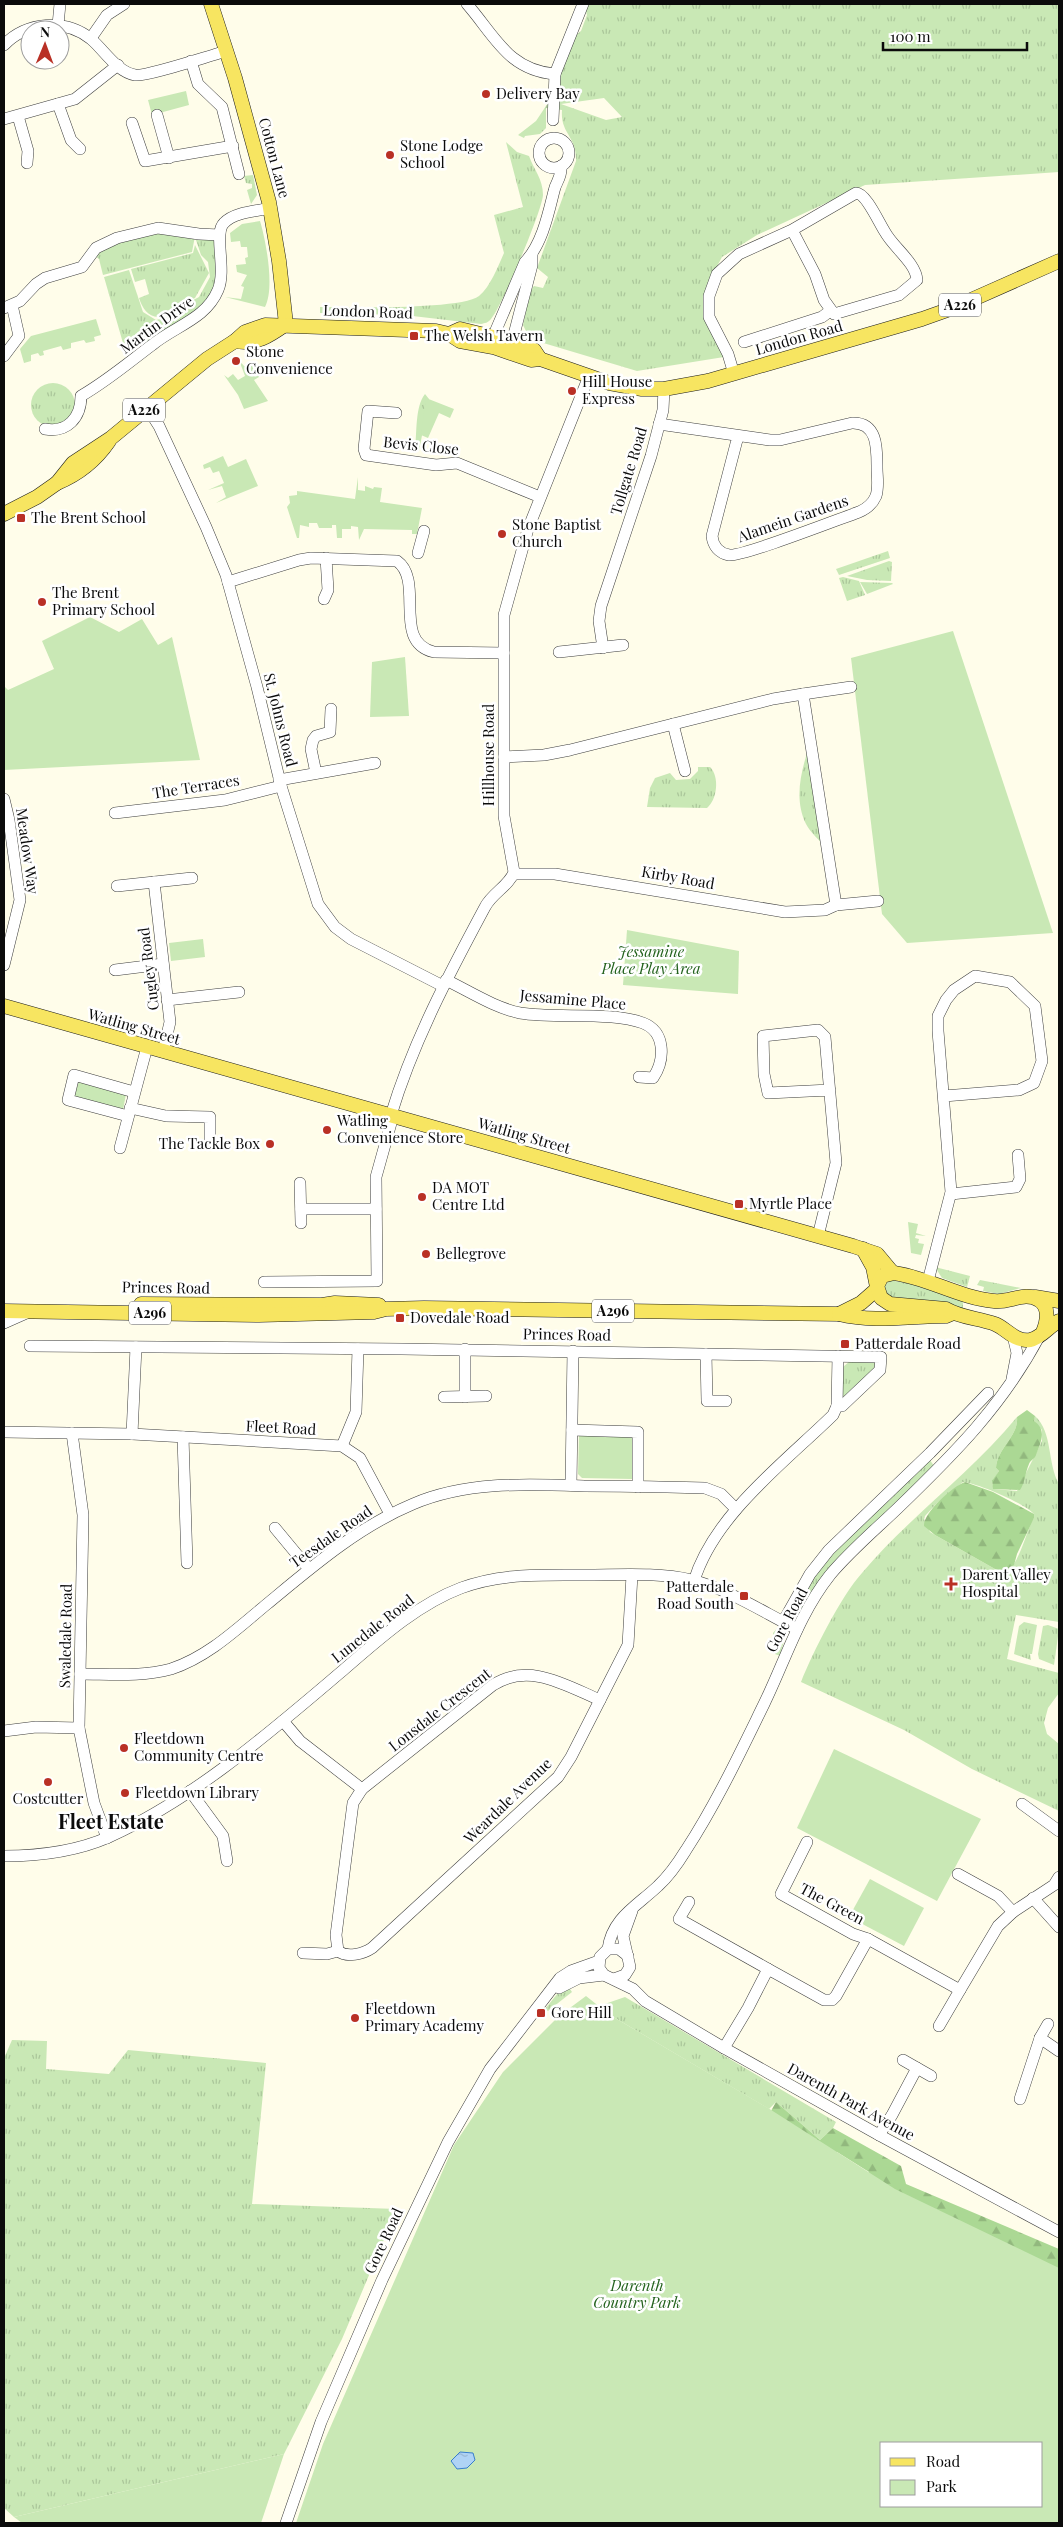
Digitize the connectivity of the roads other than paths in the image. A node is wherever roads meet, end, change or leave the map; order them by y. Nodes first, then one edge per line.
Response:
1 (60, 4) edge
2 (124, 4) edge
3 (212, 4) edge
4 (467, 4) edge
5 (583, 4) edge
6 (58, 20) edge
7 (70, 28) edge
8 (20, 33) edge
9 (90, 38) junction
10 (4, 45) edge
11 (227, 51) junction
12 (191, 61) junction
13 (118, 65) junction
14 (555, 74) junction
15 (58, 104) junction
16 (157, 115) dead end
17 (18, 116) junction
18 (4, 120) edge
19 (554, 120) dead end
20 (132, 123) dead end
21 (233, 146) junction
22 (80, 149) dead end
23 (170, 158) junction
24 (27, 163) dead end
25 (547, 166) junction
26 (562, 166) junction
27 (239, 174) dead end
28 (554, 188) junction
29 (271, 208) junction
30 (792, 230) junction
31 (219, 235) junction
32 (532, 254) junction
33 (1059, 260) edge
34 (8, 307) edge
35 (830, 311) junction
36 (286, 324) junction
37 (493, 342) junction
38 (744, 342) dead end
39 (510, 347) junction
40 (4, 356) edge
41 (734, 374) junction
42 (588, 376) junction
43 (664, 390) junction
44 (147, 407) junction
45 (396, 413) dead end
46 (659, 424) junction
47 (45, 429) dead end
48 (738, 436) junction
49 (540, 497) junction
50 (4, 514) edge
51 (424, 531) dead end
52 (418, 553) dead end
53 (326, 558) junction
54 (228, 582) junction
55 (324, 599) dead end
56 (623, 645) dead end
57 (603, 648) junction
58 (559, 652) dead end
59 (504, 653) junction
60 (851, 687) dead end
61 (803, 694) junction
62 (331, 709) dead end
63 (673, 724) junction
64 (504, 757) junction
65 (375, 763) dead end
66 (685, 771) dead end
67 (316, 773) junction
68 (280, 783) junction
69 (4, 799) edge
70 (115, 813) dead end
71 (514, 874) junction
72 (192, 878) dead end
73 (154, 882) junction
74 (117, 886) dead end
75 (878, 901) dead end
76 (836, 905) junction
77 (163, 964) junction
78 (4, 965) edge
79 (115, 970) dead end
80 (445, 983) junction
81 (239, 992) dead end
82 (167, 1000) junction
83 (4, 1006) edge
84 (146, 1047) junction
85 (164, 1052) junction
86 (639, 1077) dead end
87 (830, 1090) junction
88 (134, 1092) junction
89 (944, 1096) junction
90 (129, 1112) junction
91 (392, 1116) junction
92 (210, 1143) dead end
93 (120, 1148) dead end
94 (1018, 1155) dead end
95 (300, 1182) dead end
96 (951, 1194) junction
97 (301, 1209) junction
98 (376, 1209) junction
99 (301, 1223) dead end
100 (818, 1236) junction
101 (863, 1249) junction
102 (892, 1272) junction
103 (928, 1281) junction
104 (264, 1282) dead end
105 (877, 1288) junction
106 (1026, 1296) junction
107 (1059, 1301) edge
108 (4, 1302) edge
109 (386, 1309) junction
110 (4, 1311) edge
111 (31, 1312) junction
112 (953, 1313) junction
113 (839, 1314) junction
114 (1059, 1321) edge
115 (4, 1323) edge
116 (1042, 1333) junction
117 (1013, 1336) junction
118 (136, 1347) junction
119 (358, 1349) junction
120 (36, 1350) dead end
121 (465, 1350) junction
122 (573, 1351) junction
123 (706, 1354) junction
124 (838, 1356) junction
125 (1012, 1379) junction
126 (988, 1393) dead end
127 (486, 1396) dead end
128 (444, 1397) dead end
129 (465, 1397) junction
130 (726, 1401) dead end
131 (837, 1406) junction
132 (572, 1430) junction
133 (4, 1432) edge
134 (72, 1433) junction
135 (132, 1434) junction
136 (183, 1437) junction
137 (342, 1446) junction
138 (930, 1453) junction
139 (941, 1465) junction
140 (571, 1485) junction
141 (638, 1487) junction
142 (736, 1509) junction
143 (390, 1514) junction
144 (275, 1528) dead end
145 (187, 1563) dead end
146 (309, 1569) junction
147 (632, 1575) junction
148 (694, 1581) junction
149 (784, 1622) junction
150 (797, 1629) junction
151 (80, 1674) junction
152 (600, 1700) junction
153 (283, 1721) junction
154 (79, 1728) junction
155 (4, 1731) edge
156 (362, 1789) junction
157 (190, 1791) junction
158 (1022, 1804) dead end
159 (1059, 1831) edge
160 (107, 1838) junction
161 (808, 1842) dead end
162 (4, 1856) edge
163 (227, 1861) dead end
164 (958, 1874) dead end
165 (1059, 1877) edge
166 (1033, 1898) junction
167 (689, 1902) dead end
168 (634, 1907) junction
169 (1013, 1912) junction
170 (1059, 1927) edge
171 (868, 1939) junction
172 (608, 1950) junction
173 (338, 1951) junction
174 (303, 1953) dead end
175 (628, 1956) junction
176 (599, 1961) junction
177 (768, 1969) junction
178 (628, 1971) junction
179 (609, 1977) junction
180 (633, 1989) junction
181 (960, 1990) junction
182 (549, 1993) junction
183 (1048, 2024) dead end
184 (939, 2026) dead end
185 (1040, 2038) junction
186 (724, 2048) junction
187 (1059, 2051) edge
188 (903, 2060) dead end
189 (917, 2068) junction
190 (931, 2076) dead end
191 (1020, 2099) dead end
192 (879, 2135) junction
193 (1059, 2232) edge
194 (286, 2523) edge

1 - 6 street
2 - 9 street
3 - 11 main road, Cotton Lane
4 - 14 street
5 - 14 street
7 - 9 street
8 - 10 street
9 - 13 street
11 - 12 street
11 - 29 main road, Cotton Lane
12 - 13 street
12 - 21 street
13 - 15 street
14 - 19 street
15 - 17 street
15 - 22 street
16 - 23 street
17 - 18 street
17 - 24 street
20 - 23 street
21 - 23 street
21 - 27 street
25 - 26 street
25 - 26 street
25 - 28 street
26 - 28 street
28 - 32 street
29 - 31 street
29 - 36 main road, Cotton Lane
30 - 35 street
30 - 35 street
30 - 41 street
31 - 34 street
31 - 47 street, Martin Drive
32 - 37 street
32 - 39 street
33 - 41 main road, London Road / A226
34 - 40 street
35 - 38 street
36 - 37 main road, London Road / A226
36 - 44 main road, A226
37 - 39 main road, London Road / A226
39 - 42 main road, London Road / A226
41 - 43 main road, London Road / A226
42 - 43 main road, London Road / A226
42 - 49 street, Hillhouse Road
43 - 46 street, Tollgate Road
44 - 50 main road, A226
44 - 54 street, St. Johns Road
45 - 49 street, Bevis Close
46 - 48 street, Alamein Gardens
46 - 57 street, Tollgate Road
48 - 48 street, Alamein Gardens
49 - 59 street, Hillhouse Road
51 - 52 street
53 - 54 street
53 - 55 street
53 - 59 street
54 - 68 street, St. Johns Road
56 - 57 street
57 - 58 street
59 - 64 street, Hillhouse Road
60 - 61 street
61 - 63 street
61 - 76 street
62 - 67 street
63 - 64 street
63 - 66 street
64 - 71 street, Hillhouse Road
65 - 67 street, The Terraces
67 - 68 street, The Terraces
68 - 70 street, The Terraces
68 - 80 street, St. Johns Road
69 - 78 street, Meadow Way
71 - 76 street, Kirby Road
71 - 80 street
72 - 73 street
73 - 74 street
73 - 77 street, Cugley Road
75 - 76 street, Kirby Road
77 - 79 street
77 - 82 street, Cugley Road
80 - 86 street, Jessamine Place
80 - 91 street
81 - 82 street
82 - 85 street, Cugley Road
83 - 84 main road, Watling Street
84 - 85 main road, Watling Street
84 - 88 street
85 - 91 main road, Watling Street
87 - 87 street
87 - 100 street
88 - 90 street
88 - 90 street
89 - 89 street
89 - 96 street
90 - 92 street
90 - 93 street
91 - 98 street
91 - 100 main road, Watling Street
94 - 96 street
95 - 97 street
96 - 103 street
97 - 98 street
97 - 99 street
98 - 104 street
100 - 101 main road, Watling Street
101 - 102 main road, Watling Street
101 - 105 main road
102 - 103 main road
102 - 105 main road, Princes Road
103 - 106 main road
105 - 112 main road
105 - 113 main road, Princes Road / A296
106 - 107 main road
106 - 116 main road
108 - 109 main road, Princes Road / A296
109 - 111 main road, Princes Road / A296
109 - 113 main road, Princes Road / A296
110 - 111 main road, Princes Road / A296
111 - 115 street, Princes Road
112 - 113 main road, Princes Road / A296
112 - 117 main road
114 - 116 main road
116 - 117 main road
116 - 125 street, Gore Road
117 - 125 street, Gore Road
118 - 119 street, Princes Road
118 - 120 street, Princes Road
118 - 135 street
119 - 121 street, Princes Road
119 - 137 street
121 - 122 street, Princes Road
121 - 129 street
122 - 123 street, Princes Road
122 - 132 street
123 - 124 street, Princes Road
123 - 130 street
124 - 131 street
124 - 131 street, Princes Road
125 - 139 street, Gore Road
126 - 138 street, Gore Road
127 - 129 street
128 - 129 street
131 - 142 street
132 - 140 street
132 - 141 street
133 - 134 street, Fleet Road
134 - 135 street, Fleet Road
134 - 151 street, Swaledale Road
135 - 136 street, Fleet Road
136 - 137 street, Fleet Road
136 - 145 street
137 - 143 street
138 - 139 street
138 - 149 street, Gore Road
139 - 150 street, Gore Road
140 - 141 street, Teesdale Road
140 - 143 street, Teesdale Road
141 - 142 street, Teesdale Road
142 - 148 street
143 - 146 street, Teesdale Road
144 - 146 street
146 - 151 street, Teesdale Road
147 - 148 street, Lunedale Road
147 - 152 street, Weardale Avenue
147 - 153 street, Lunedale Road
148 - 149 street, Lunedale Road
149 - 150 street, Lunedale Road
150 - 168 street, Gore Road
151 - 154 street, Swaledale Road
152 - 156 street, Lonsdale Crescent
152 - 173 street, Weardale Avenue
153 - 156 street
153 - 157 street, Lunedale Road
154 - 155 street
154 - 160 street, Swaledale Road
156 - 173 street, Lonsdale Crescent
157 - 160 street, Lunedale Road
157 - 163 street
158 - 159 street
160 - 162 street, Lunedale Road
161 - 171 street, The Green
164 - 169 street
165 - 166 street
166 - 169 street
166 - 170 street
167 - 177 street, The Green
168 - 172 street, Gore Road
168 - 175 street, Gore Road
169 - 181 street
171 - 177 street, The Green
171 - 181 street, The Green
172 - 175 street
172 - 176 street
173 - 174 street, Weardale Avenue
175 - 178 street
176 - 179 street
176 - 182 street, Gore Road
177 - 186 street
178 - 179 street
178 - 180 street
179 - 180 street, Darenth Park Avenue
179 - 182 street, Gore Road
180 - 186 street, Darenth Park Avenue
181 - 184 street
182 - 194 street, Gore Road
183 - 185 street
185 - 187 street
185 - 191 street
186 - 192 street, Darenth Park Avenue
188 - 189 street
189 - 190 street
189 - 192 street
192 - 193 street, Darenth Park Avenue

